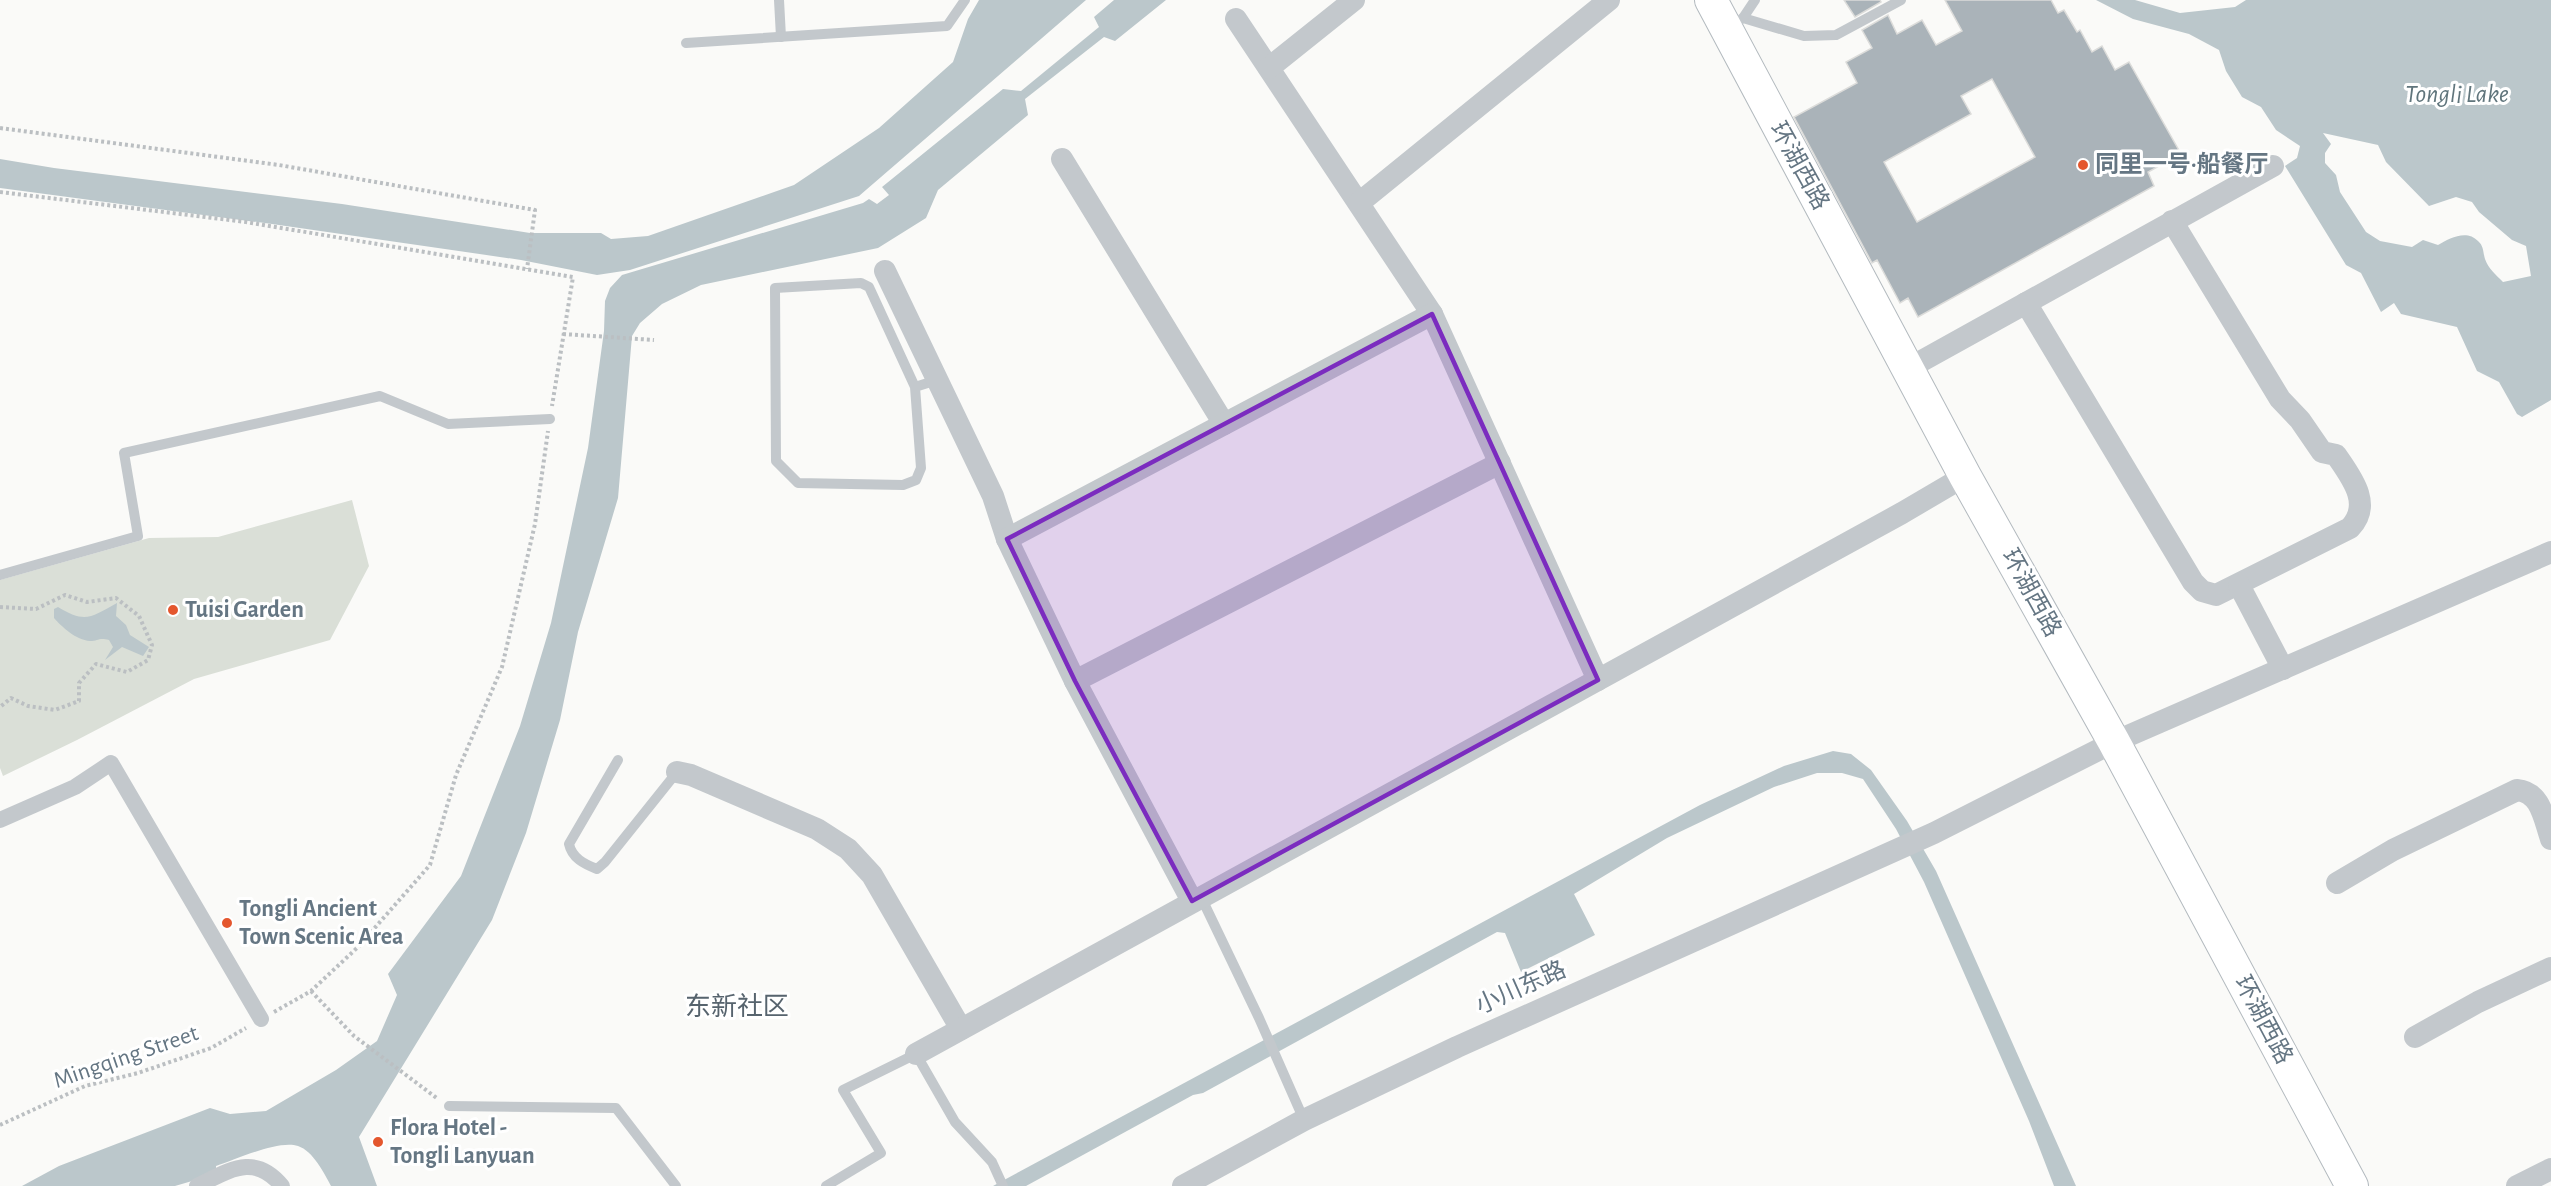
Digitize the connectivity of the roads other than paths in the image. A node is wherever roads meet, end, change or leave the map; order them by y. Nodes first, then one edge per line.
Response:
1 (779, 0) edge
2 (965, 0) edge
3 (1354, 0) edge
4 (1609, 0) edge
5 (1711, 0) edge
6 (1755, 0) edge
7 (1901, 0) edge
8 (1236, 19) dead end
9 (1734, 23) junction
10 (781, 37) junction
11 (686, 43) dead end
12 (1269, 69) junction
13 (1062, 159) dead end
14 (2273, 166) dead end
15 (1359, 203) junction
16 (2172, 221) junction
17 (885, 271) dead end
18 (2026, 303) junction
19 (1432, 314) junction
20 (1909, 368) junction
21 (937, 380) junction
22 (915, 387) junction
23 (550, 419) road end
24 (1224, 424) junction
25 (1500, 463) junction
26 (1965, 476) junction
27 (1007, 539) junction
28 (2551, 552) edge
29 (0, 575) edge
30 (2239, 585) junction
31 (2283, 669) junction
32 (1598, 680) junction
33 (1075, 681) junction
34 (2114, 742) junction
35 (618, 760) dead end
36 (677, 772) joint
37 (0, 820) edge
38 (2551, 838) edge
39 (2337, 883) dead end
40 (1197, 899) junction
41 (2551, 968) edge
42 (261, 1019) road end
43 (961, 1029) junction
44 (2415, 1037) dead end
45 (916, 1054) junction
46 (449, 1106) road end
47 (1304, 1120) junction
48 (2551, 1169) edge
49 (197, 1186) edge
50 (282, 1186) edge
51 (676, 1186) edge
52 (826, 1186) edge
53 (1003, 1186) edge
54 (1183, 1186) edge
55 (2352, 1186) edge
56 (2517, 1186) edge

1 - 10 lane
2 - 10 lane
3 - 12 street
4 - 15 street
5 - 9 main road, 环湖西路
6 - 9 lane
7 - 9 lane
8 - 12 street
9 - 20 main road, 环湖西路
10 - 11 lane
12 - 15 street
13 - 24 street
14 - 16 street
15 - 19 street
16 - 18 street
16 - 30 street
17 - 21 street
18 - 20 street
18 - 30 street
19 - 24 street
19 - 25 street
20 - 26 main road, 环湖西路
21 - 22 lane
21 - 27 street
22 - 22 lane
23 - 29 lane
24 - 27 street
25 - 32 street
25 - 33 street
26 - 32 street
26 - 34 main road, 环湖西路
27 - 33 street
28 - 31 street, 小川东路
30 - 31 street
31 - 34 street, 小川东路
32 - 40 street
33 - 40 street
34 - 47 street, 小川东路
34 - 55 main road, 环湖西路
35 - 36 lane
36 - 43 street
37 - 42 street
38 - 39 street
40 - 43 street
40 - 47 lane
41 - 44 street
43 - 45 street
45 - 52 lane
45 - 53 lane
46 - 51 lane
47 - 54 street, 小川东路
48 - 56 street
49 - 50 street

